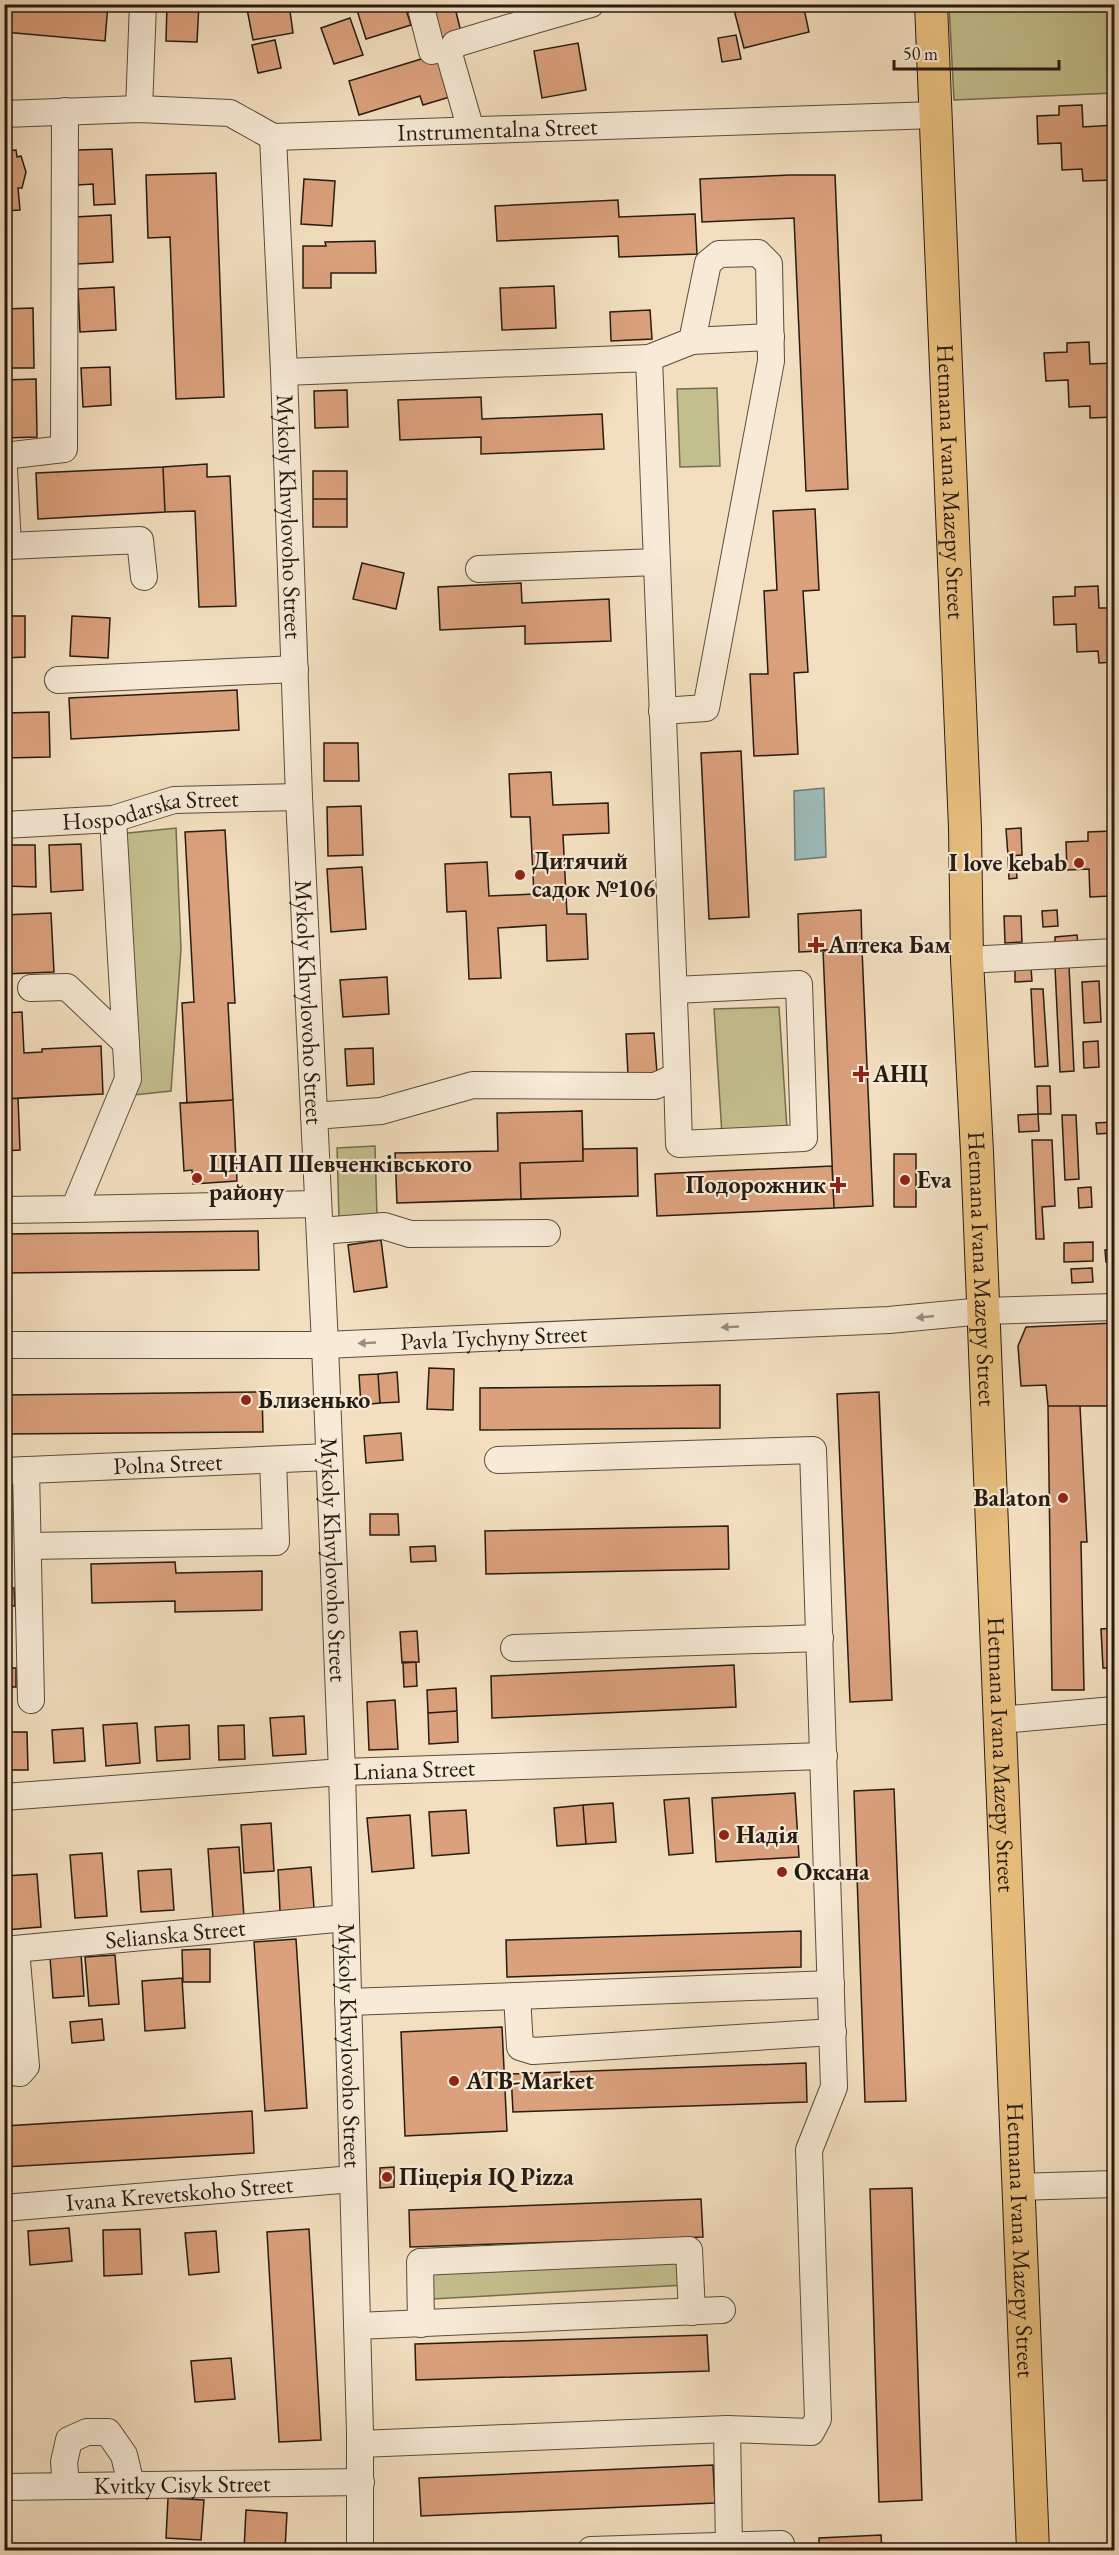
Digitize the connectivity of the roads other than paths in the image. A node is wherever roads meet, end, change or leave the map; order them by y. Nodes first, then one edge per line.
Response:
1 (143, 4) edge
2 (420, 4) edge
3 (591, 4) edge
4 (931, 4) edge
5 (526, 14) edge
6 (432, 51) dead end
7 (139, 109) junction
8 (65, 111) junction
9 (4, 114) edge
10 (935, 115) junction
11 (471, 130) junction
12 (273, 136) junction
13 (771, 337) junction
14 (692, 341) junction
15 (649, 358) junction
16 (284, 372) junction
17 (4, 456) edge
18 (4, 469) edge
19 (657, 562) junction
20 (478, 568) dead end
21 (144, 577) dead end
22 (295, 669) junction
23 (58, 680) dead end
24 (662, 711) junction
25 (299, 796) junction
26 (113, 819) junction
27 (4, 825) edge
28 (1114, 952) edge
29 (967, 960) junction
30 (32, 988) dead end
31 (674, 990) junction
32 (126, 1043) junction
33 (677, 1076) junction
34 (314, 1116) junction
35 (318, 1204) junction
36 (75, 1209) junction
37 (4, 1210) edge
38 (320, 1231) junction
39 (547, 1233) dead end
40 (1114, 1307) edge
41 (983, 1311) junction
42 (4, 1345) edge
43 (325, 1345) junction
44 (329, 1457) junction
45 (273, 1460) junction
46 (498, 1460) dead end
47 (15, 1471) edge
48 (28, 1546) junction
49 (820, 1638) junction
50 (514, 1648) dead end
51 (30, 1700) dead end
52 (1114, 1710) edge
53 (1000, 1720) junction
54 (824, 1755) junction
55 (342, 1772) junction
56 (4, 1797) edge
57 (346, 1918) junction
58 (10, 1949) edge
59 (831, 1984) junction
60 (517, 1996) junction
61 (348, 2002) junction
62 (832, 2032) junction
63 (4, 2071) edge
64 (353, 2179) junction
65 (1114, 2184) edge
66 (1018, 2187) junction
67 (4, 2208) edge
68 (722, 2310) dead end
69 (692, 2312) junction
70 (421, 2324) junction
71 (357, 2326) junction
72 (727, 2429) junction
73 (360, 2445) junction
74 (361, 2482) junction
75 (131, 2484) junction
76 (66, 2485) junction
77 (4, 2487) edge
78 (729, 2547) junction
79 (703, 2549) edge
80 (360, 2550) edge
81 (591, 2550) edge
82 (781, 2550) edge
83 (1033, 2550) edge

1 - 7 street
2 - 6 street
3 - 5 street
4 - 10 main road, Hetmana Ivana Mazepy Street
5 - 11 street
7 - 8 street, Instrumentalna Street
7 - 12 street, Instrumentalna Street
8 - 9 street, Instrumentalna Street
8 - 17 street
10 - 11 street, Instrumentalna Street
10 - 29 main road, Hetmana Ivana Mazepy Street
11 - 12 street, Instrumentalna Street
12 - 16 street, Mykoly Khvylovoho Street
13 - 14 street
13 - 14 street
13 - 24 street
14 - 15 street
15 - 16 street
15 - 19 street
16 - 22 street, Mykoly Khvylovoho Street
18 - 21 street
19 - 20 street
19 - 24 street
22 - 23 street
22 - 25 street, Mykoly Khvylovoho Street
24 - 31 street
25 - 26 street, Hospodarska Street
25 - 34 street, Mykoly Khvylovoho Street
26 - 27 street, Hospodarska Street
26 - 32 street
28 - 29 street
29 - 41 main road, Hetmana Ivana Mazepy Street
30 - 32 street
31 - 33 street
31 - 33 street
32 - 36 street
33 - 34 street
34 - 35 street, Mykoly Khvylovoho Street
35 - 36 street
35 - 38 street, Mykoly Khvylovoho Street
36 - 37 street
38 - 39 street
38 - 43 street, Mykoly Khvylovoho Street
40 - 41 street, Pavla Tychyny Street
41 -> 43 street, Pavla Tychyny Street
41 - 53 main road, Hetmana Ivana Mazepy Street
42 - 43 street, Pavla Tychyny Street
43 - 44 street, Mykoly Khvylovoho Street
44 - 45 street, Polna Street
44 - 55 street, Mykoly Khvylovoho Street
45 - 47 street, Polna Street
45 - 48 street
46 - 49 street
47 - 48 street
48 - 51 street
49 - 50 street
49 - 54 street
52 - 53 street
53 - 66 main road, Hetmana Ivana Mazepy Street
54 - 55 street, Lniana Street
54 - 59 street
55 - 56 street, Lniana Street
55 - 57 street, Mykoly Khvylovoho Street
57 - 58 street, Selianska Street
57 - 61 street, Mykoly Khvylovoho Street
58 - 63 street
59 - 60 street
59 - 62 street
60 - 61 street
60 - 62 street
61 - 64 street, Mykoly Khvylovoho Street
62 - 72 street
64 - 67 street, Ivana Krevetskoho Street
64 - 71 street, Mykoly Khvylovoho Street
65 - 66 street
66 - 83 main road, Hetmana Ivana Mazepy Street
68 - 69 street
69 - 70 street
69 - 70 street
70 - 71 street
71 - 73 street, Mykoly Khvylovoho Street
72 - 73 street
72 - 78 street
73 - 74 street, Mykoly Khvylovoho Street
74 - 75 street, Kvitky Cisyk Street
74 - 80 street, Mykoly Khvylovoho Street
75 - 76 street, Kvitky Cisyk Street
75 - 76 street
76 - 77 street, Kvitky Cisyk Street
78 - 79 street
78 - 82 street
79 - 81 street

